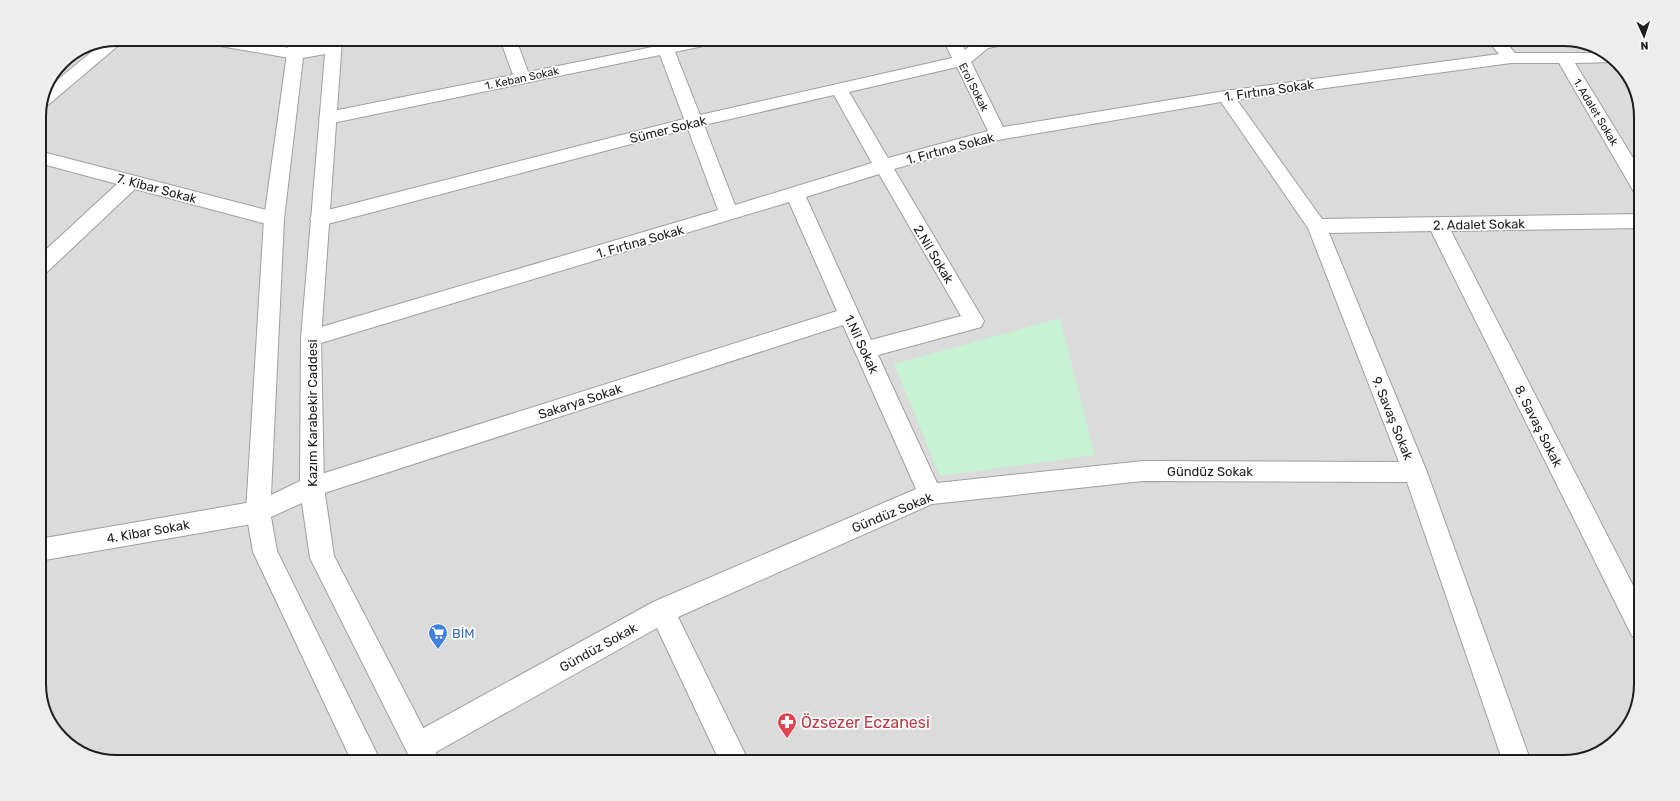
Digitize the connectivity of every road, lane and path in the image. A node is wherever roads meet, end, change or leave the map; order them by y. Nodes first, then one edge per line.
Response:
1 (109, 46) edge
2 (296, 46) edge
3 (334, 46) edge
4 (511, 46) edge
5 (681, 46) edge
6 (954, 46) edge
7 (980, 46) edge
8 (1500, 46) edge
9 (666, 49) junction
10 (1511, 58) junction
11 (1564, 58) junction
12 (1602, 58) edge
13 (961, 61) junction
14 (522, 78) junction
15 (838, 88) junction
16 (49, 95) edge
17 (1225, 96) junction
18 (328, 118) junction
19 (693, 122) junction
20 (998, 134) junction
21 (46, 159) edge
22 (882, 166) junction
23 (1634, 175) edge
24 (132, 181) junction
25 (795, 194) junction
26 (729, 214) junction
27 (274, 219) junction
28 (320, 219) junction
29 (1634, 221) edge
30 (1438, 224) junction
31 (1317, 226) junction
32 (46, 261) edge
33 (849, 315) junction
34 (311, 338) junction
35 (865, 350) junction
36 (1415, 472) junction
37 (312, 487) junction
38 (930, 494) junction
39 (258, 512) junction
40 (46, 549) edge
41 (662, 611) junction
42 (1634, 613) edge
43 (423, 754) edge
44 (364, 755) edge
45 (732, 755) edge
46 (1515, 755) edge

1 - 16 street
2 - 27 street
3 - 18 street, Kazım Karabekir Caddesi
4 - 14 street
5 - 9 street, 1. Keban Sokak
6 - 13 street, Erol Sokak
7 - 13 street, Sümer Sokak
8 - 10 street
9 - 14 street, 1. Keban Sokak
9 - 19 street
10 - 11 street, 1. Fırtına Sokak
10 - 17 street, 1. Fırtına Sokak
11 - 12 street, 1. Fırtına Sokak
11 - 23 street, 1. Adalet Sokak
13 - 15 street, Sümer Sokak
13 - 20 street, Erol Sokak
14 - 18 street, 1. Keban Sokak
15 - 19 street, Sümer Sokak
15 - 22 street, 2.Nil Sokak
17 - 20 street, 1. Fırtına Sokak
17 - 31 street, 9. Savaş Sokak
18 - 28 street, Kazım Karabekir Caddesi
19 - 26 street
19 - 28 street, Sümer Sokak
20 - 22 street, 1. Fırtına Sokak
21 - 24 street, 7. Kibar Sokak
22 - 25 street, 1. Fırtına Sokak
22 - 35 street, 2.Nil Sokak
24 - 27 street, 7. Kibar Sokak
24 - 32 street
25 - 26 street, 1. Fırtına Sokak
25 - 33 street, 1.Nil Sokak
26 - 34 street, 1. Fırtına Sokak
27 - 39 street
28 - 34 street, Kazım Karabekir Caddesi
29 - 30 street, 2. Adalet Sokak
30 - 31 street, 2. Adalet Sokak
30 - 42 street, 8. Savaş Sokak
31 - 36 street, 9. Savaş Sokak
33 - 35 street, 1.Nil Sokak
33 - 37 street, Sakarya Sokak
34 - 37 street, Kazım Karabekir Caddesi
35 - 38 street, 1.Nil Sokak
36 - 38 street, Gündüz Sokak
36 - 46 street, 9. Savaş Sokak
37 - 39 street, Sakarya Sokak
37 - 43 street, Kazım Karabekir Caddesi
38 - 41 street, Gündüz Sokak
39 - 40 street, 4. Kibar Sokak
39 - 44 street
41 - 43 street, Gündüz Sokak
41 - 45 street

